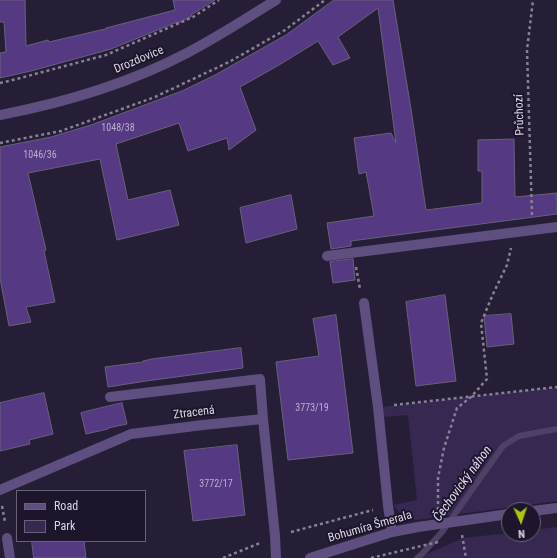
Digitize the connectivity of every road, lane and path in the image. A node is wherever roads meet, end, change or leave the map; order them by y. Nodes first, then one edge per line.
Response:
1 (219, 0) edge
2 (276, 0) edge
3 (325, 0) edge
4 (533, 0) edge
5 (0, 83) edge
6 (0, 114) edge
7 (0, 143) edge
8 (557, 227) edge
9 (533, 230) junction
10 (514, 233) junction
11 (354, 252) junction
12 (327, 256) dead end
13 (364, 303) joint
14 (557, 387) edge
15 (110, 397) dead end
16 (471, 397) junction
17 (378, 407) junction
18 (263, 418) junction
19 (1, 495) edge
20 (388, 506) junction
21 (557, 508) edge
22 (541, 510) edge
23 (501, 515) edge
24 (438, 524) junction
25 (392, 532) junction
26 (462, 535) dead end
27 (275, 536) junction
28 (7, 538) joint
29 (439, 542) dead end
30 (10, 558) edge
31 (223, 558) edge
32 (276, 558) edge
33 (310, 558) edge
34 (371, 558) edge
35 (466, 558) edge

1 - 5 path
2 - 6 street, Drozdovice
3 - 7 path
4 - 9 path, Průchozí
8 - 9 street
9 - 10 street
10 - 11 street
10 - 16 path
11 - 12 street
11 - 13 path
13 - 17 street
14 - 16 path
15 - 18 street
16 - 17 path
16 - 24 path
17 - 20 street
18 - 19 street, Ztracená
18 - 27 street
19 - 28 path
20 - 25 street
20 - 27 path
21 - 22 street
23 - 24 street, Bohumíra Šmerala
24 - 25 street, Bohumíra Šmerala
25 - 33 street, Bohumíra Šmerala
26 - 35 path
27 - 31 path
27 - 32 street
28 - 30 street
29 - 34 path

